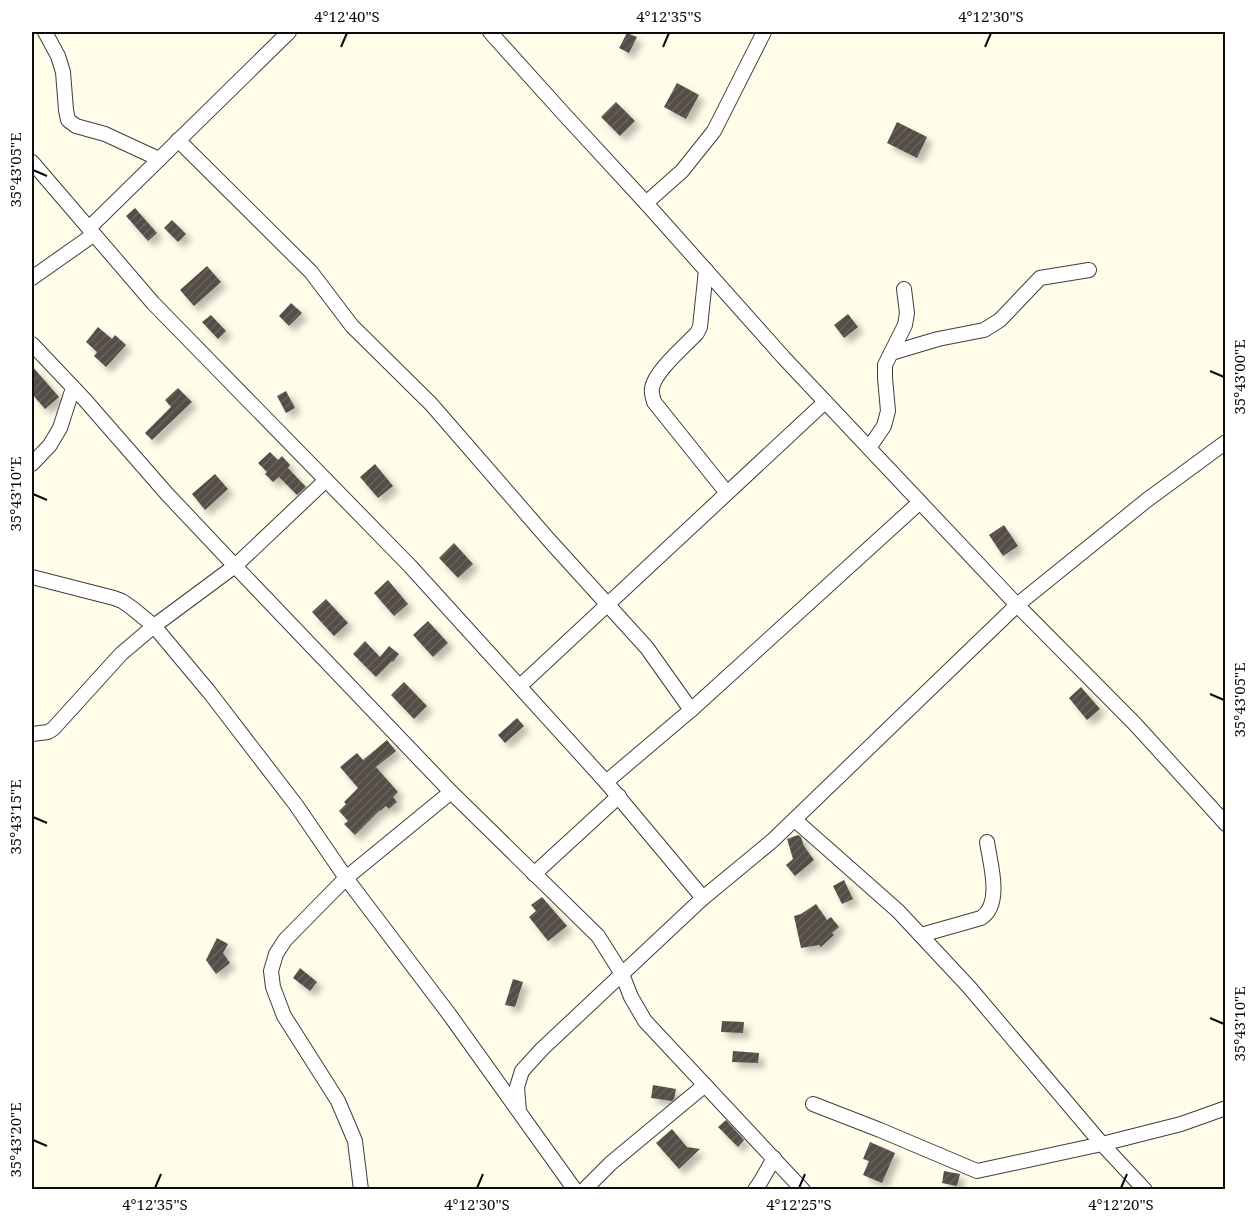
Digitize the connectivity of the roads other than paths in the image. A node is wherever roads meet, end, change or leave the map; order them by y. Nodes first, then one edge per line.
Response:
1 (45, 32) edge
2 (290, 32) edge
3 (490, 32) edge
4 (764, 32) edge
5 (178, 140) junction
6 (159, 159) junction
7 (32, 162) edge
8 (646, 202) junction
9 (91, 232) junction
10 (706, 270) junction
11 (1089, 270) dead end
12 (32, 278) edge
13 (904, 289) dead end
14 (32, 344) edge
15 (891, 353) junction
16 (73, 388) junction
17 (825, 402) junction
18 (1226, 442) edge
19 (869, 448) junction
20 (32, 464) edge
21 (326, 480) junction
22 (727, 493) junction
23 (920, 502) junction
24 (235, 566) junction
25 (32, 577) edge
26 (607, 605) junction
27 (1017, 605) junction
28 (154, 626) junction
29 (520, 686) junction
30 (691, 710) junction
31 (32, 734) edge
32 (606, 782) junction
33 (452, 792) junction
34 (618, 796) junction
35 (795, 820) junction
36 (1226, 824) edge
37 (987, 842) dead end
38 (534, 874) junction
39 (346, 878) junction
40 (703, 898) junction
41 (921, 935) junction
42 (622, 974) junction
43 (705, 1085) junction
44 (813, 1104) dead end
45 (1226, 1108) edge
46 (519, 1111) junction
47 (1102, 1144) junction
48 (774, 1158) junction
49 (362, 1190) edge
50 (575, 1190) edge
51 (584, 1190) edge
52 (754, 1190) edge
53 (803, 1190) edge
54 (1145, 1190) edge

1 - 6 street
2 - 5 street
3 - 8 street
4 - 8 street
5 - 6 street
5 - 26 street
6 - 9 street
7 - 9 street
8 - 10 street
9 - 12 street
9 - 21 street
10 - 17 street
10 - 22 street
11 - 15 street
13 - 15 street
14 - 16 street
15 - 19 street
16 - 20 street
16 - 24 street
17 - 19 street
17 - 22 street
18 - 27 street
19 - 23 street
21 - 24 street
21 - 29 street
22 - 26 street
23 - 27 street
23 - 30 street
24 - 28 street
24 - 33 street
25 - 28 street
26 - 29 street
26 - 30 street
27 - 35 street
27 - 36 street
28 - 31 street
28 - 39 street
29 - 32 street
30 - 32 street
32 - 34 street
33 - 38 street
33 - 39 street
34 - 38 street
34 - 40 street
35 - 40 street
35 - 41 street
37 - 41 street
38 - 42 street
39 - 46 street
39 - 49 street
40 - 42 street
41 - 47 street
42 - 43 street
42 - 46 street
43 - 48 street
43 - 51 street
44 - 47 street
45 - 47 street
46 - 50 street
47 - 54 street
48 - 52 street
48 - 53 street

